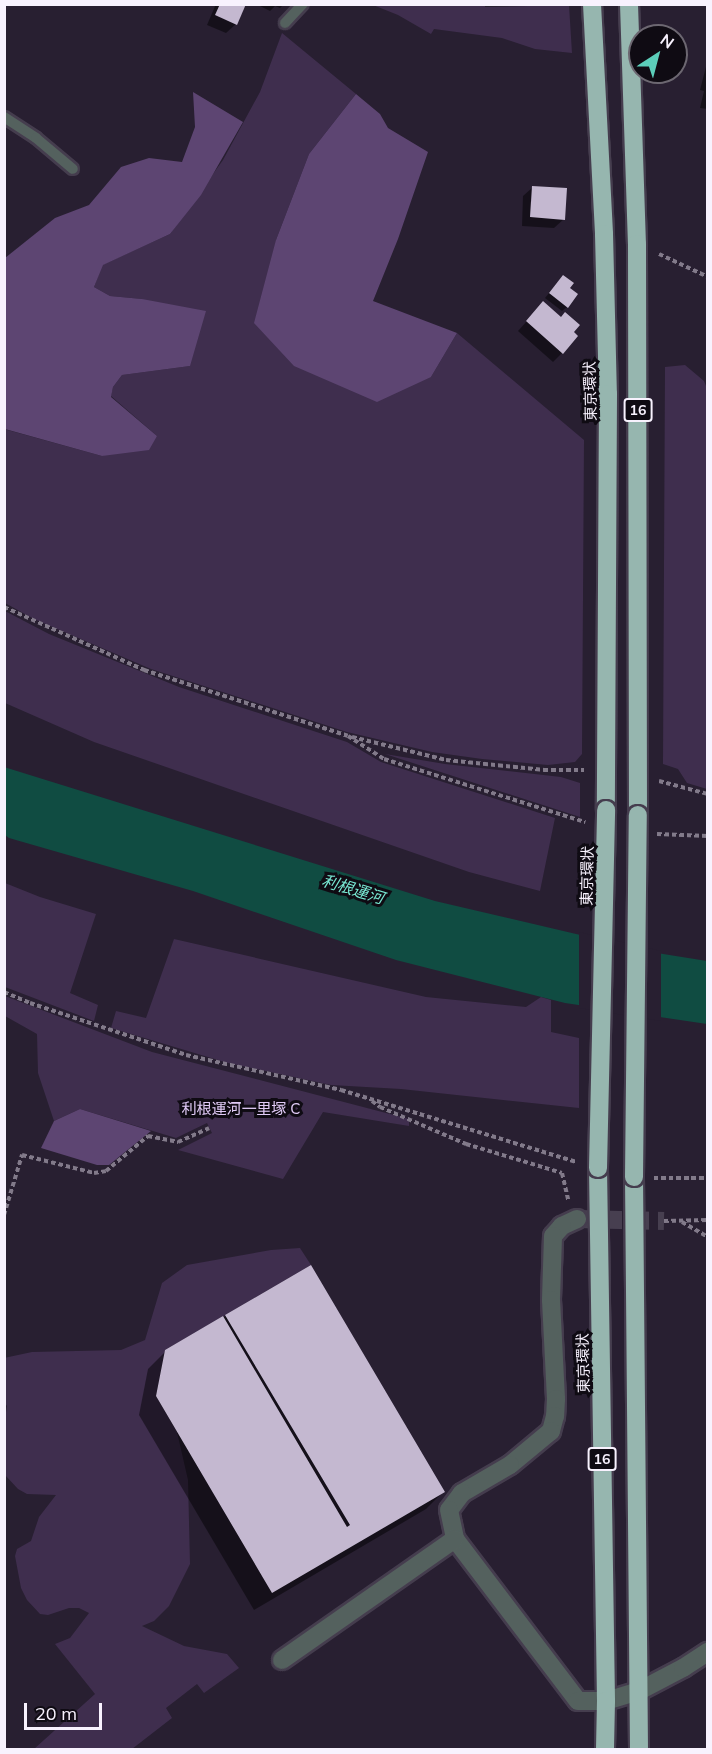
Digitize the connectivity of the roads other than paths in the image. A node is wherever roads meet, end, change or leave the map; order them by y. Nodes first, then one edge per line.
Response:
1 (303, 4) edge
2 (592, 4) edge
3 (629, 4) edge
4 (285, 23) dead end
5 (4, 117) edge
6 (73, 169) dead end
7 (573, 1220) road end
8 (455, 1539) junction
9 (708, 1652) edge
10 (282, 1660) dead end
11 (639, 1691) junction
12 (606, 1701) junction
13 (605, 1749) edge
14 (639, 1749) edge

1 - 4 lane
2 - 12 highway, 東京環状 / 16, bridge
3 - 11 highway, 16, bridge
5 - 6 lane
7 - 8 street
8 - 10 street
8 - 12 street
9 - 11 street
11 - 12 street
11 - 14 highway, 16
12 - 13 highway, 東京環状 / 16

